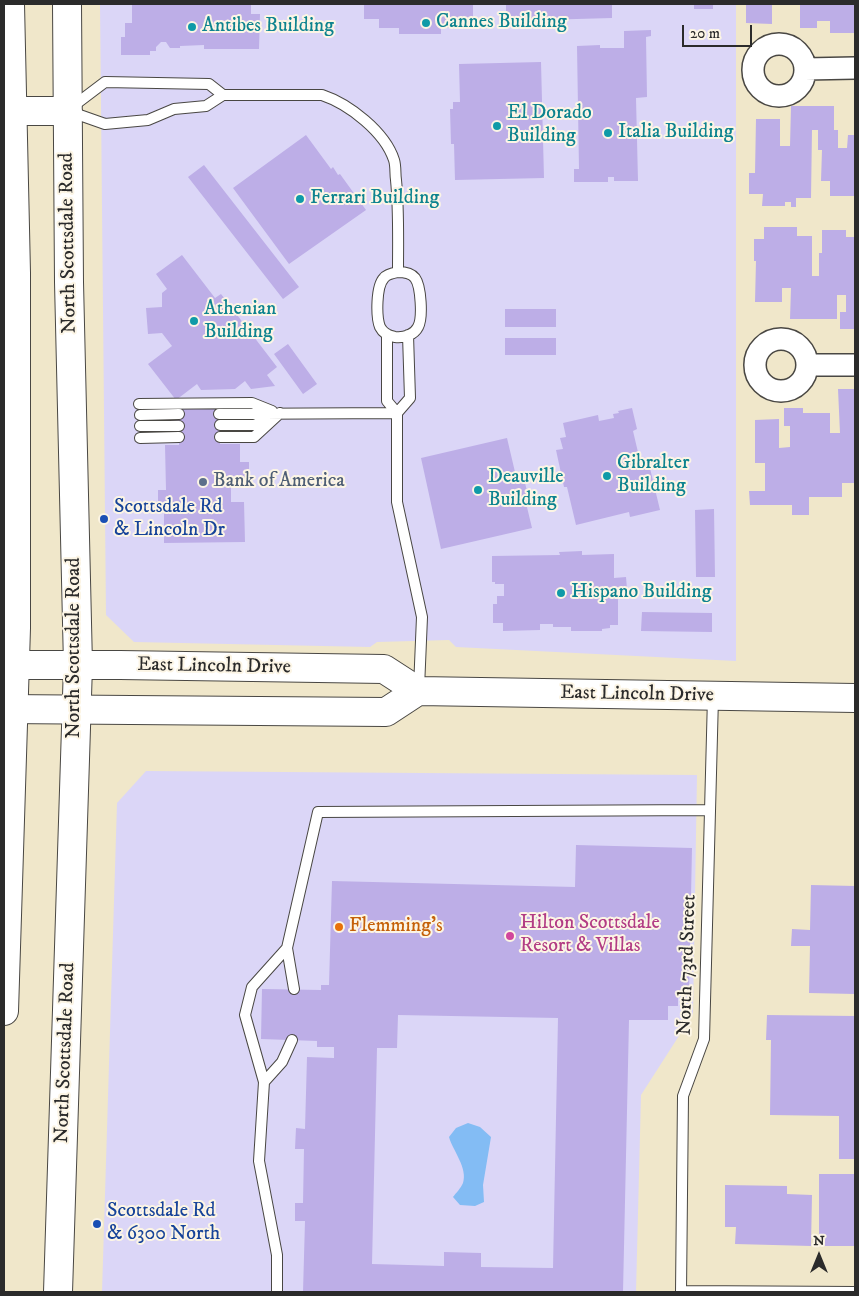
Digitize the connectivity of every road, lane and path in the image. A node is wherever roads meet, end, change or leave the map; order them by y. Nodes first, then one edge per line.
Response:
1 (10, 4) edge
2 (67, 4) edge
3 (855, 68) edge
4 (805, 69) dead end
5 (223, 95) junction
6 (68, 111) junction
7 (12, 112) junction
8 (398, 272) junction
9 (386, 334) junction
10 (408, 336) junction
11 (808, 364) dead end
12 (855, 365) edge
13 (140, 404) dead end
14 (10, 405) edge
15 (397, 413) junction
16 (179, 414) dead end
17 (219, 414) dead end
18 (280, 414) junction
19 (140, 415) dead end
20 (140, 426) dead end
21 (180, 426) dead end
22 (220, 426) dead end
23 (180, 437) dead end
24 (220, 437) dead end
25 (140, 438) dead end
26 (9, 665) edge
27 (78, 665) junction
28 (418, 691) junction
29 (712, 696) junction
30 (855, 698) edge
31 (9, 710) edge
32 (77, 710) junction
33 (710, 810) junction
34 (287, 948) junction
35 (294, 989) dead end
36 (4, 1011) edge
37 (292, 1040) dead end
38 (264, 1082) junction
39 (681, 1291) edge
40 (58, 1292) edge
41 (277, 1292) edge
42 (855, 1292) edge

1 - 7 main road
2 - 6 main road, North Scottsdale Road
3 - 4 street
5 - 6 lane
5 - 6 lane
5 - 8 lane
6 - 7 main road
6 - 27 main road, North Scottsdale Road
7 - 14 main road
8 - 9 lane
8 - 10 lane
9 - 10 lane
9 - 15 lane
10 - 15 lane
11 - 12 street
13 - 18 lane
14 - 26 main road
15 - 18 lane
15 - 28 lane
16 - 19 lane
17 - 18 lane
18 - 22 lane
18 - 24 lane
20 - 21 lane
23 - 25 lane
26 - 27 main road, East Lincoln Drive
26 - 31 main road
27 - 28 main road, East Lincoln Drive
27 - 32 main road, North Scottsdale Road
28 - 29 main road, East Lincoln Drive
28 - 32 main road
29 - 30 main road, East Lincoln Drive
29 - 33 lane, North 73rd Street
31 - 32 main road
31 - 36 main road
32 - 40 main road, North Scottsdale Road
33 - 34 lane
33 - 39 lane, North 73rd Street
34 - 35 lane
34 - 38 lane
37 - 38 lane
38 - 41 lane
39 - 42 lane

